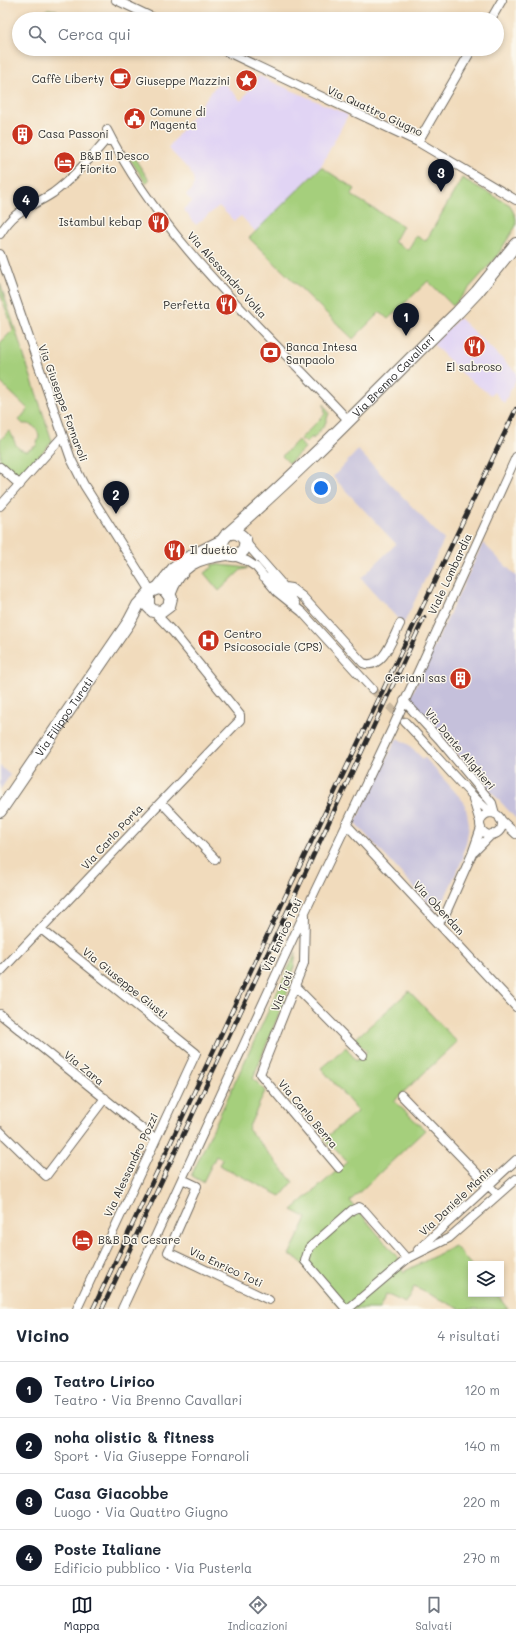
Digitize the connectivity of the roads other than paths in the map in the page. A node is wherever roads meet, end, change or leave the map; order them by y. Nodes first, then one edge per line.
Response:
1 (116, 0) edge
2 (502, 0) edge
3 (141, 12) edge
4 (494, 12) edge
5 (236, 56) edge
6 (468, 56) edge
7 (107, 130) dead end
8 (112, 141) junction
9 (418, 142) junction
10 (516, 200) edge
11 (0, 234) edge
12 (516, 244) edge
13 (0, 254) edge
14 (349, 421) junction
15 (62, 437) junction
16 (516, 456) edge
17 (0, 467) edge
18 (20, 485) junction
19 (264, 503) junction
20 (0, 506) edge
21 (225, 538) junction
22 (245, 541) junction
23 (231, 555) junction
24 (264, 577) junction
25 (284, 586) junction
26 (152, 592) junction
27 (169, 595) junction
28 (152, 610) junction
29 (302, 612) junction
30 (129, 622) junction
31 (400, 624) dead end
32 (372, 689) tunnel mouth
33 (404, 701) junction
34 (405, 722) tunnel mouth
35 (473, 798) junction
36 (161, 802) junction
37 (0, 812) edge
38 (495, 815) junction
39 (346, 824) junction
40 (481, 825) junction
41 (494, 834) junction
42 (516, 834) edge
43 (472, 854) junction
44 (215, 859) dead end
45 (305, 912) junction
46 (438, 923) junction
47 (41, 929) junction
48 (0, 972) edge
49 (296, 987) junction
50 (516, 1007) edge
51 (0, 1014) edge
52 (196, 1053) joint
53 (363, 1055) dead end
54 (260, 1074) joint
55 (401, 1095) dead end
56 (105, 1098) junction
57 (0, 1131) edge
58 (156, 1139) junction
59 (516, 1160) edge
60 (339, 1168) dead end
61 (182, 1179) junction
62 (516, 1179) edge
63 (490, 1185) junction
64 (498, 1195) junction
65 (409, 1258) junction
66 (269, 1300) dead end
67 (77, 1309) edge
68 (122, 1309) edge
69 (347, 1309) edge

1 - 3 street
2 - 4 street
5 - 9 street, Via Quattro Giugno
6 - 9 street
7 - 8 street, Via Alessandro Volta
8 - 11 street
8 - 14 street, Via Alessandro Volta
9 - 10 street, Via Quattro Giugno
12 - 14 street, Via Brenno Cavallari
13 - 15 street, Via Giuseppe Fornaroli
14 - 19 street, Via Brenno Cavallari
15 - 18 street
15 - 26 street, Via Giuseppe Fornaroli
16 - 33 street, Viale Lombardia
17 - 18 street
18 - 20 street
19 - 21 street, Via Brenno Cavallari
19 - 22 street, Via Brenno Cavallari
21 - 22 street
21 - 23 street
21 - 26 street, Via Filippo Turati
22 - 23 street
22 - 25 street
23 - 24 street
23 - 27 street
24 - 25 street
24 - 29 street
25 - 29 street
25 - 31 street
26 - 27 street
26 - 28 street
26 - 30 street, Via Filippo Turati
27 - 28 street
28 - 30 street, Via Filippo Turati
28 - 36 street, Via Carlo Porta
29 - 32 street
30 - 37 street, Via Filippo Turati
33 - 38 street, Via Dante Alighieri
33 - 39 street, Via Enrico Toti
34 - 35 street, Via Dante Alighieri
35 - 38 street, Via Dante Alighieri
35 - 40 street, Via Dante Alighieri
36 - 44 street
36 - 47 street, Via Carlo Porta
38 - 40 street
38 - 41 street
38 - 42 street, Via Dante Alighieri
39 - 45 street, Via Enrico Toti
39 - 46 street, Via Oberdan
40 - 41 street, Via Dante Alighieri
40 - 43 street
41 - 42 street, Via Dante Alighieri
41 - 43 street
43 - 46 street
45 - 49 street, Via Toti
45 - 61 street, Via Enrico Toti
46 - 50 street, Via Oberdan
47 - 48 street, Via Carlo Porta
47 - 52 street, Via Giuseppe Giusti
49 - 53 street
49 - 54 street, Via Toti
51 - 56 street, Via Zara
52 - 58 street, Via Alessandro Pozzi
54 - 60 street, Via Carlo Berra
55 - 63 street
56 - 57 street
56 - 58 street, Via Zara
58 - 67 street, Via Alessandro Pozzi
59 - 63 street, Via Daniele Manin
61 - 66 street, Via Enrico Toti
61 - 68 street, Via Enrico Toti
62 - 64 street, Via Daniele Manin
63 - 64 street
63 - 65 street, Via Daniele Manin
64 - 65 street, Via Daniele Manin
65 - 69 street, Via Daniele Manin
65 - 69 street, Via Daniele Manin

